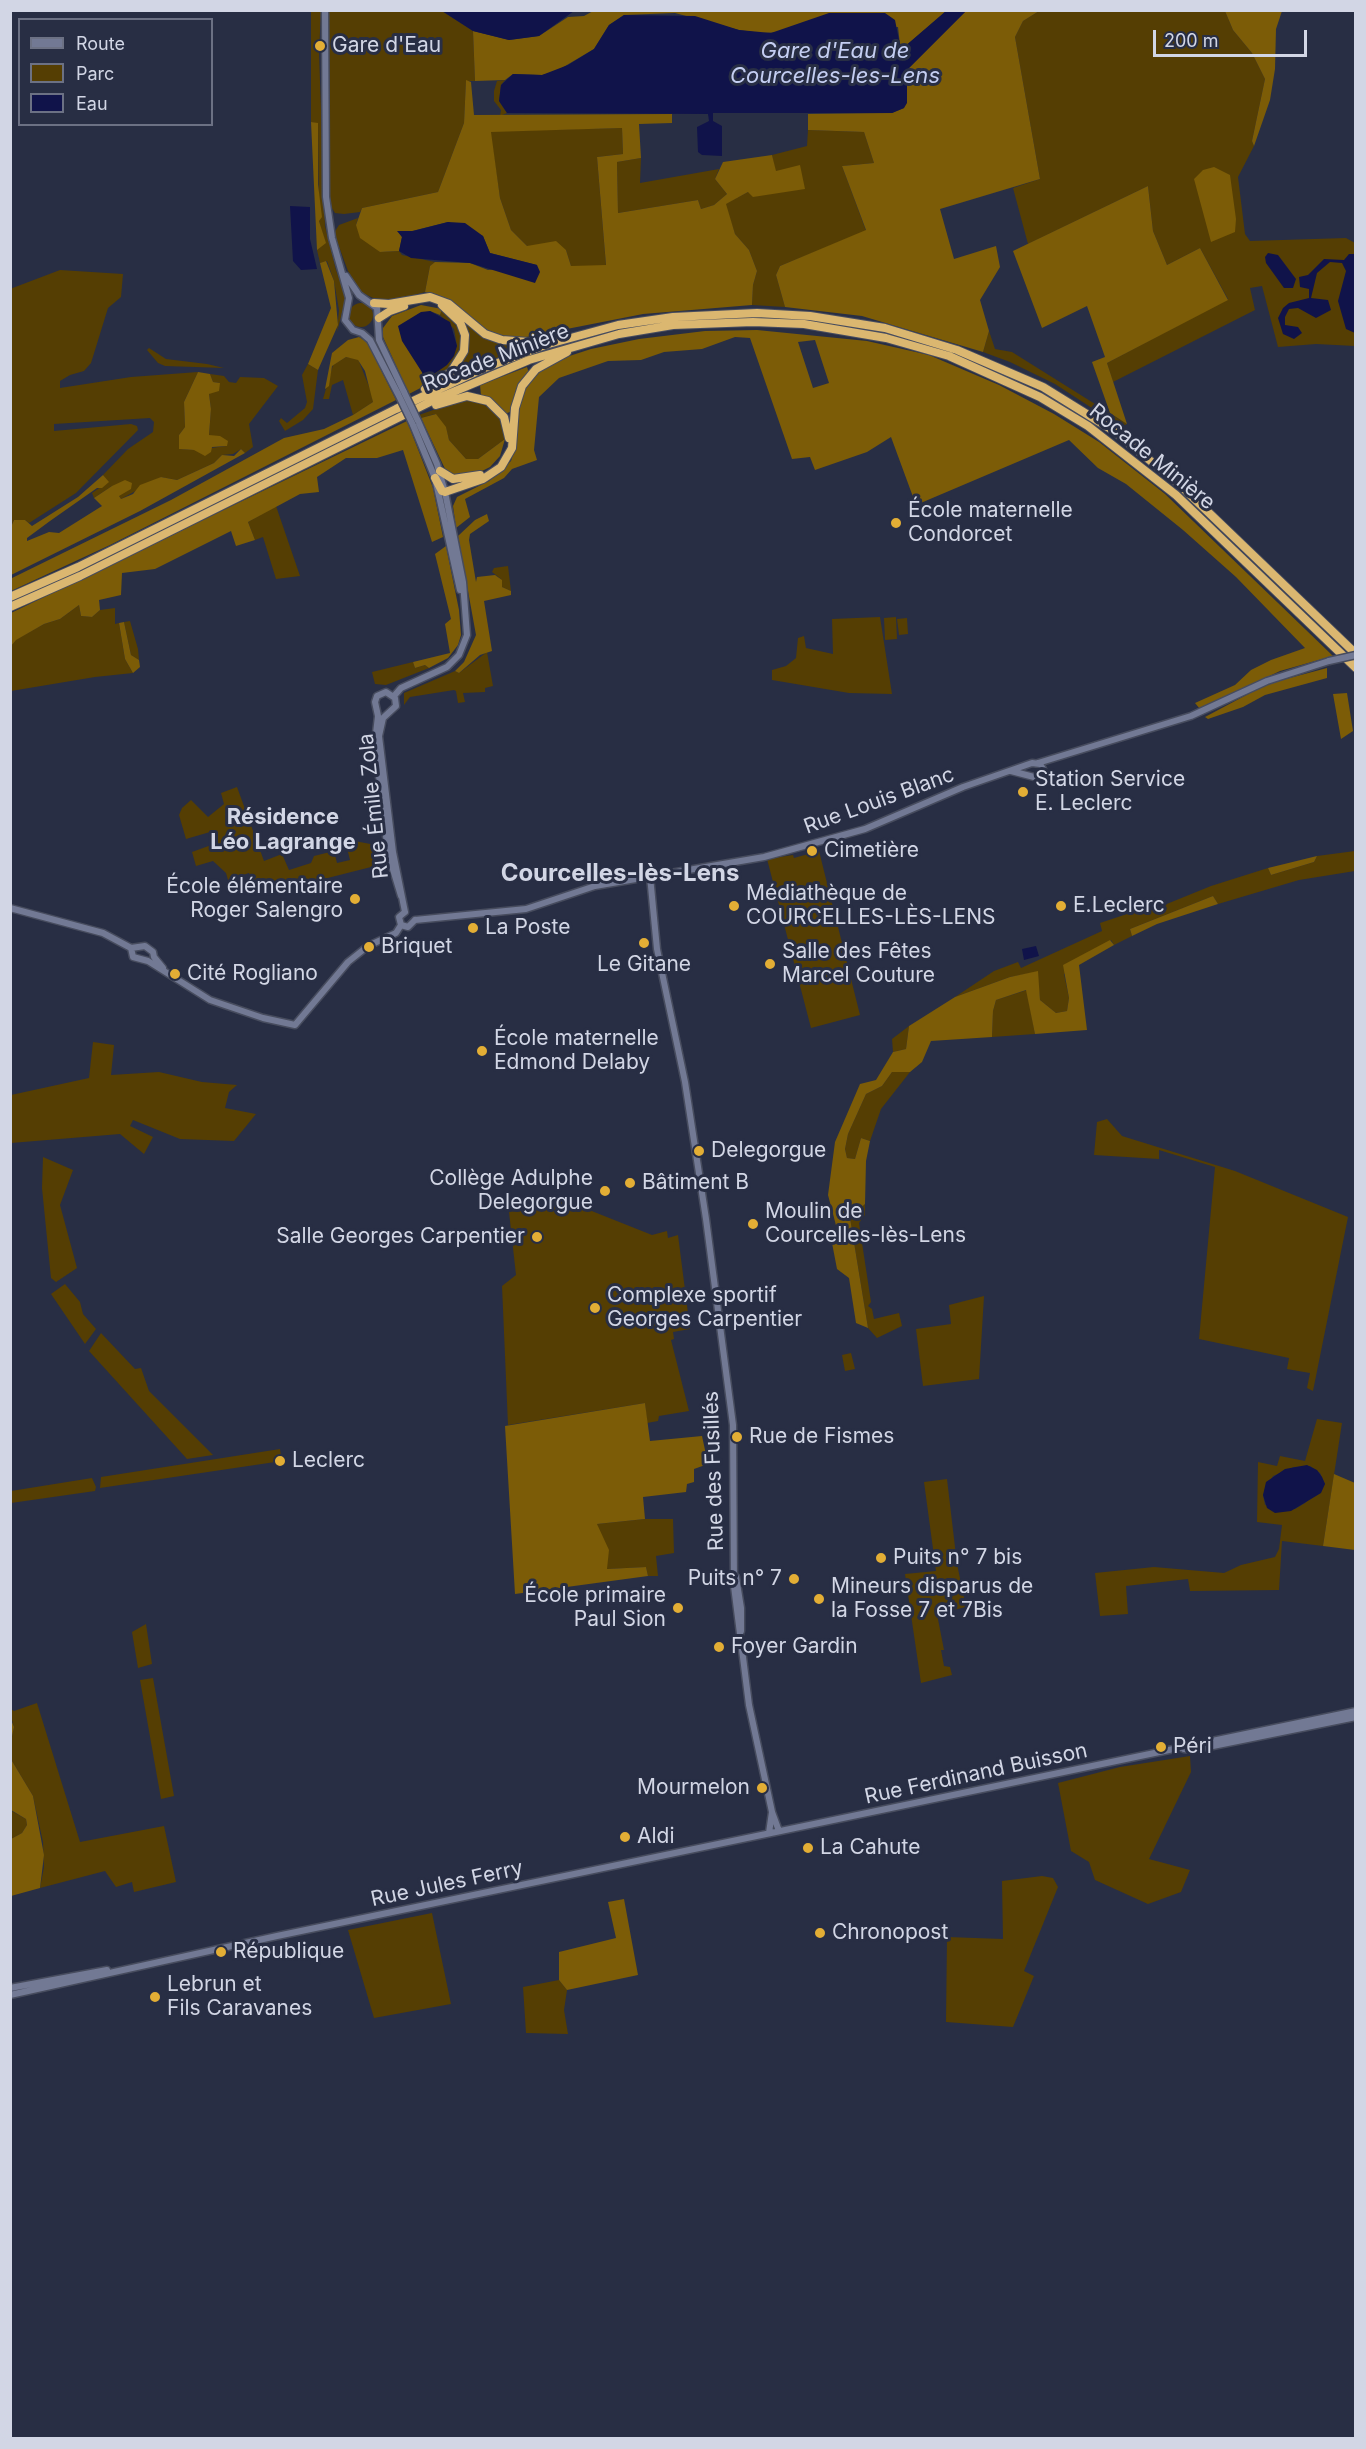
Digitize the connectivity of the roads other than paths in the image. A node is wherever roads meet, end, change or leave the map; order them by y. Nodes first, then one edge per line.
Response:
1 (325, 10) edge
2 (344, 273) junction
3 (364, 298) junction
4 (374, 303) junction
5 (348, 306) junction
6 (378, 321) junction
7 (591, 332) junction
8 (362, 333) junction
9 (619, 334) junction
10 (401, 393) junction
11 (396, 408) junction
12 (389, 422) junction
13 (437, 474) junction
14 (445, 492) junction
15 (447, 518) junction
16 (10, 597) edge
17 (10, 606) edge
18 (1356, 654) edge
19 (1356, 669) edge
20 (394, 696) junction
21 (378, 711) junction
22 (387, 714) junction
23 (1055, 756) junction
24 (1038, 763) junction
25 (1030, 765) junction
26 (1043, 769) junction
27 (1011, 771) junction
28 (1029, 775) junction
29 (650, 876) junction
30 (401, 896) junction
31 (10, 908) edge
32 (405, 912) junction
33 (414, 920) junction
34 (401, 925) junction
35 (131, 948) junction
36 (151, 959) junction
37 (1356, 1711) edge
38 (1356, 1717) edge
39 (1180, 1749) junction
40 (772, 1812) junction
41 (779, 1831) junction
42 (770, 1833) junction
43 (95, 1974) junction
44 (10, 1988) edge
45 (10, 1995) edge

1 - 2 main road
2 - 3 main road
2 - 5 main road
3 - 4 main road
3 - 5 main road
4 - 6 main road
4 - 7 highway
5 - 8 main road
6 - 8 main road
6 - 10 main road
6 - 11 highway
7 - 11 highway, Rocade Minière
7 - 18 highway, Rocade Minière
8 - 10 main road
9 - 12 highway, Rocade Minière
9 - 14 highway
9 - 19 highway, Rocade Minière
10 - 13 main road, bridge
11 - 16 highway, Rocade Minière
12 - 13 highway
12 - 17 highway, Rocade Minière
13 - 14 highway
13 - 15 main road
14 - 15 main road
15 - 20 main road
18 - 23 main road, bridge
20 - 21 main road
20 - 22 main road
21 - 22 main road
21 - 30 main road, Rue Émile Zola
22 - 30 main road, Rue Émile Zola
23 - 24 main road
23 - 26 main road
24 - 25 main road, Rue Louis Blanc
24 - 26 main road
25 - 27 main road, Rue Louis Blanc
25 - 28 main road
26 - 28 main road
27 - 28 main road
27 - 29 main road, Rue Louis Blanc
29 - 33 main road, Rue Louis Blanc
29 - 40 main road, Rue des Fusillés
30 - 32 main road, Rue Émile Zola
31 - 35 main road
32 - 33 main road
32 - 34 main road
33 - 34 main road
34 - 36 main road
35 - 36 main road
35 - 36 main road
37 - 39 main road
38 - 39 main road
39 - 41 main road, Rue Ferdinand Buisson
40 - 41 main road
40 - 42 main road
41 - 42 main road, Rue Jules Ferry
42 - 43 main road, Rue Jules Ferry
43 - 44 main road
43 - 45 main road

